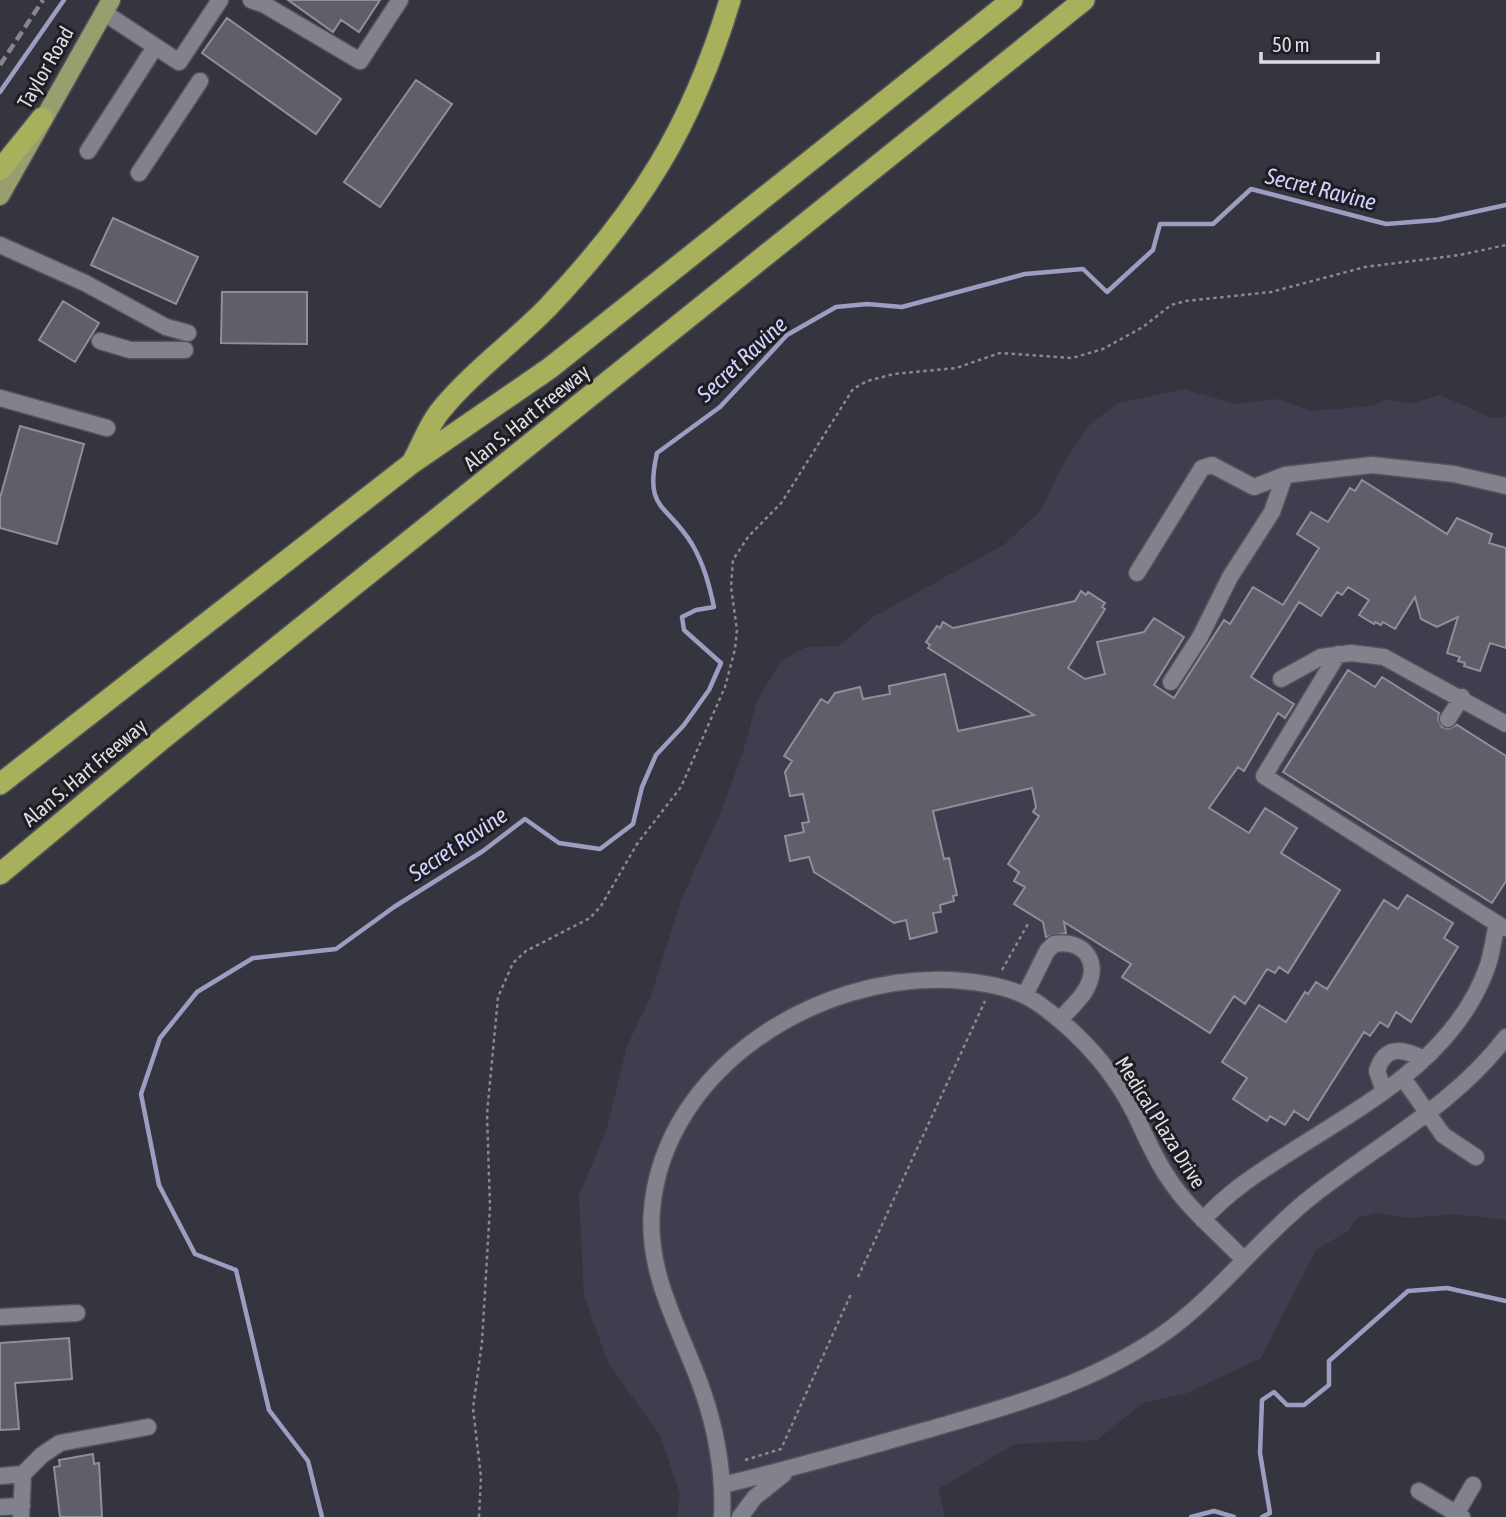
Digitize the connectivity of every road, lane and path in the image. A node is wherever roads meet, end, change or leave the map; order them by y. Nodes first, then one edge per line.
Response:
1 (220, 0) edge
2 (251, 0) edge
3 (400, 0) edge
4 (730, 0) edge
5 (1012, 0) edge
6 (1084, 0) edge
7 (107, 6) edge
8 (155, 47) junction
9 (200, 81) dead end
10 (42, 118) junction
11 (88, 151) dead end
12 (0, 170) edge
13 (139, 173) dead end
14 (0, 196) edge
15 (0, 245) edge
16 (1506, 245) edge
17 (100, 341) dead end
18 (0, 398) edge
19 (107, 428) dead end
20 (412, 463) junction
21 (1285, 475) junction
22 (1506, 486) edge
23 (1137, 573) dead end
24 (1338, 654) junction
25 (1281, 679) dead end
26 (1171, 682) dead end
27 (1462, 697) junction
28 (1448, 719) dead end
29 (1506, 723) edge
30 (0, 784) edge
31 (0, 874) edge
32 (1029, 922) dead end
33 (1501, 926) edge
34 (993, 985) junction
35 (1024, 995) junction
36 (1060, 1020) junction
37 (1506, 1037) edge
38 (1424, 1059) junction
39 (1404, 1078) junction
40 (1384, 1091) junction
41 (1428, 1114) junction
42 (1476, 1157) dead end
43 (1203, 1220) junction
44 (1243, 1259) junction
45 (858, 1277) dead end
46 (851, 1294) dead end
47 (77, 1313) dead end
48 (0, 1317) edge
49 (148, 1427) dead end
50 (745, 1460) dead end
51 (798, 1465) junction
52 (23, 1474) junction
53 (0, 1476) edge
54 (723, 1485) junction
55 (1473, 1485) dead end
56 (1419, 1492) dead end
57 (0, 1507) edge
58 (21, 1511) edge
59 (1459, 1515) edge
60 (479, 1517) edge
61 (722, 1517) edge
62 (740, 1517) edge

1 - 8 street
2 - 3 street
4 - 20 highway
5 - 20 highway, Alan S. Hart Freeway
6 - 31 highway, Alan S. Hart Freeway
7 - 8 street
7 - 10 main road, Taylor Road
8 - 11 street
9 - 13 street
10 - 12 highway
10 - 14 main road, Taylor Road
15 - 17 street
16 - 60 path
18 - 19 street
20 - 30 highway, Alan S. Hart Freeway
21 - 22 street
21 - 23 street
21 - 26 street
24 - 25 street
24 - 27 street
24 - 33 street
27 - 28 street
27 - 29 street
32 - 34 path
33 - 38 street
34 - 35 street, Medical Plaza Drive
34 - 45 path
34 - 54 street, Medical Plaza Drive
35 - 36 street, Medical Plaza Drive
35 - 36 street
36 - 43 street, Medical Plaza Drive
37 - 41 street
38 - 39 street
38 - 40 street
39 - 40 street
39 - 41 street
40 - 43 street
41 - 42 street
41 - 44 street
43 - 44 street, Medical Plaza Drive
44 - 51 street
46 - 50 path
47 - 48 street
49 - 52 street
51 - 54 street
51 - 62 street
52 - 53 street
52 - 58 street
54 - 61 street, Medical Plaza Drive
55 - 59 street
56 - 59 street
57 - 58 street

